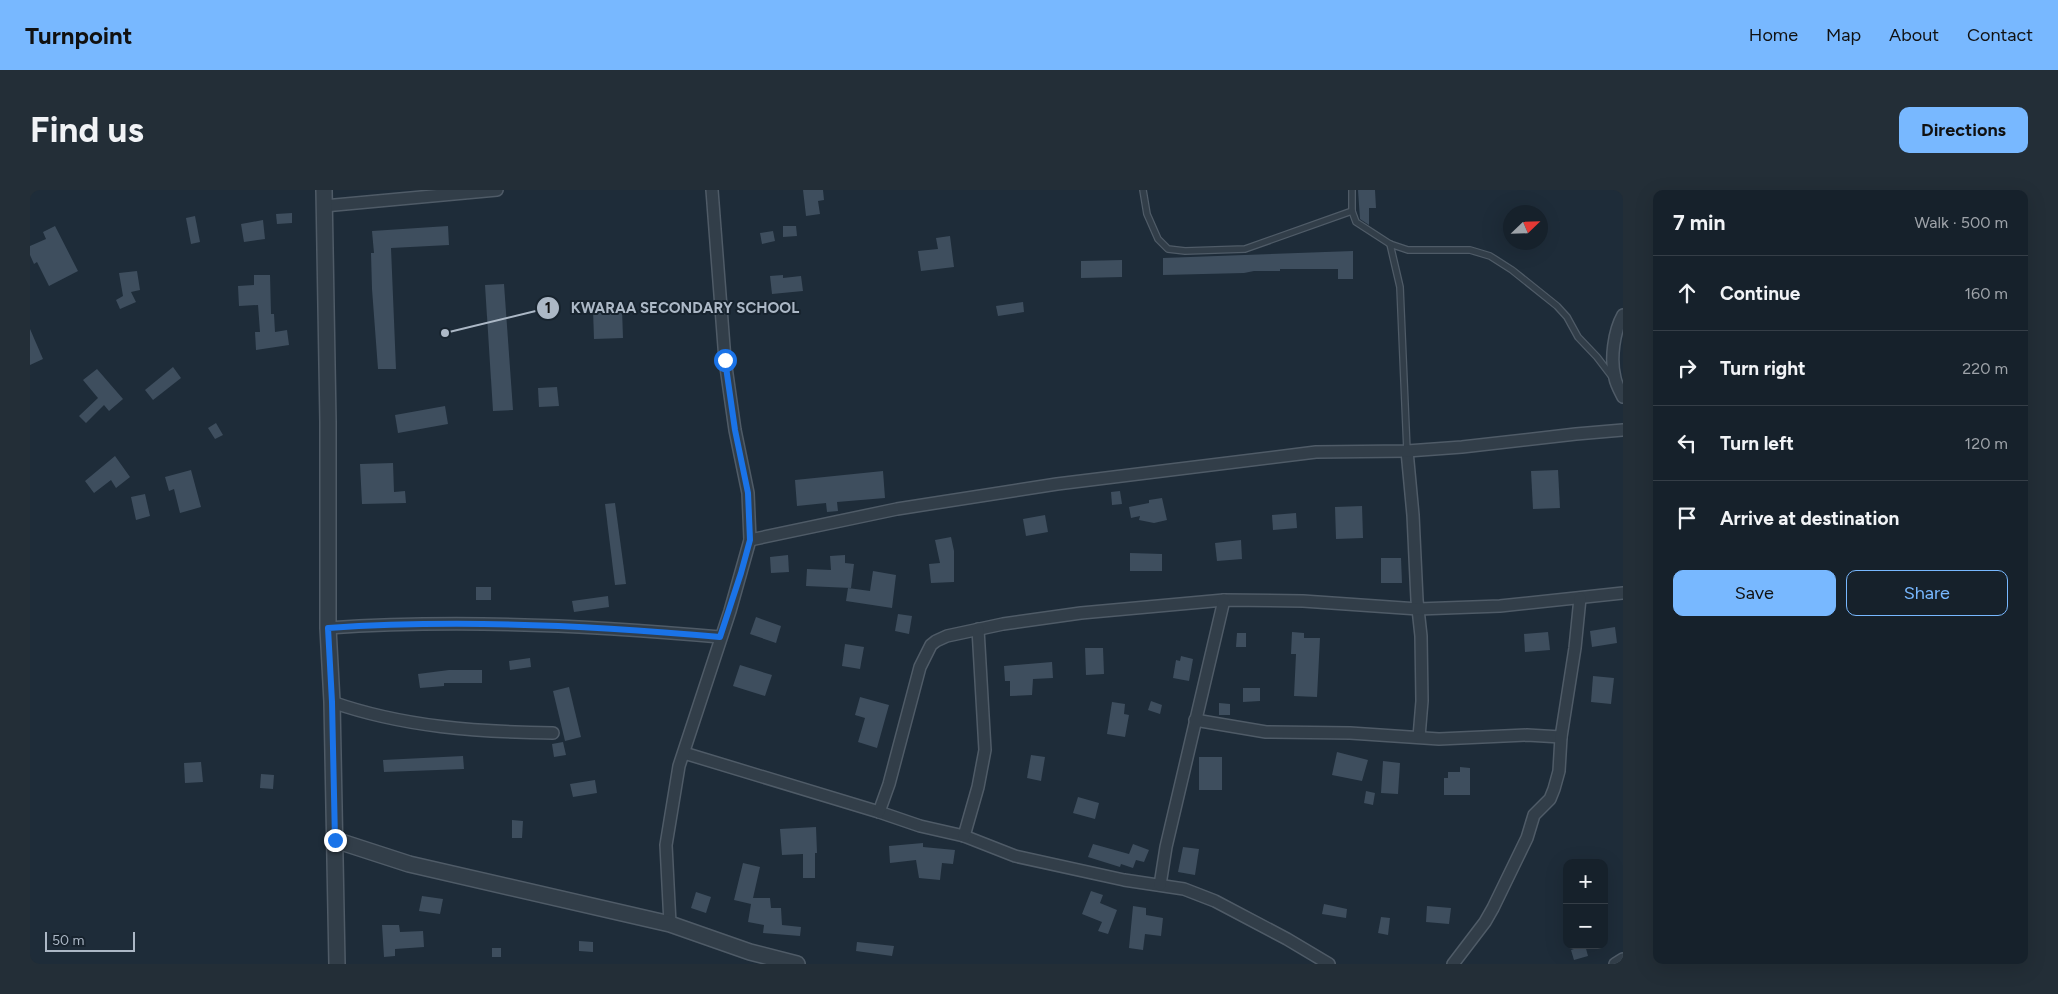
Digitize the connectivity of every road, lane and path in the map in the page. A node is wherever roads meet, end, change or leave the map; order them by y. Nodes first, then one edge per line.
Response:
1 (324, 190) edge
2 (497, 190) edge
3 (712, 190) edge
4 (1143, 190) edge
5 (1352, 190) edge
6 (324, 206) junction
7 (1352, 212) junction
8 (1390, 244) junction
9 (1623, 315) edge
10 (1614, 379) junction
11 (1623, 397) edge
12 (1623, 430) edge
13 (1408, 451) junction
14 (750, 540) junction
15 (1623, 593) edge
16 (1580, 598) junction
17 (1224, 600) junction
18 (1418, 609) junction
19 (328, 628) junction
20 (978, 629) junction
21 (720, 637) junction
22 (332, 702) junction
23 (1195, 720) junction
24 (553, 733) dead end
25 (1419, 737) junction
26 (1561, 737) junction
27 (684, 753) junction
28 (879, 812) junction
29 (964, 836) junction
30 (335, 840) junction
31 (1160, 885) junction
32 (670, 924) junction
33 (750, 958) edge
34 (1623, 959) edge
35 (337, 964) edge
36 (797, 964) edge
37 (1329, 964) edge
38 (1453, 964) edge
39 (1615, 964) edge

1 - 6 street
2 - 6 street
3 - 14 street
4 - 7 lane
5 - 7 lane
6 - 19 street
7 - 8 lane
8 - 10 lane
8 - 13 lane
9 - 10 street
10 - 11 street
12 - 13 street
13 - 14 street
13 - 18 street
14 - 21 street
15 - 16 street
16 - 18 street
16 - 26 street
17 - 18 street
17 - 20 street
17 - 23 street
18 - 25 street
19 - 21 street
19 - 22 street
20 - 28 street
20 - 29 street
21 - 27 street
22 - 24 street
22 - 30 street
23 - 25 street
23 - 31 street
25 - 26 street
26 - 38 street
27 - 28 street
27 - 32 street
28 - 29 street
29 - 31 street
30 - 32 street
30 - 35 street
31 - 37 street
32 - 33 street
33 - 36 street
34 - 39 street

